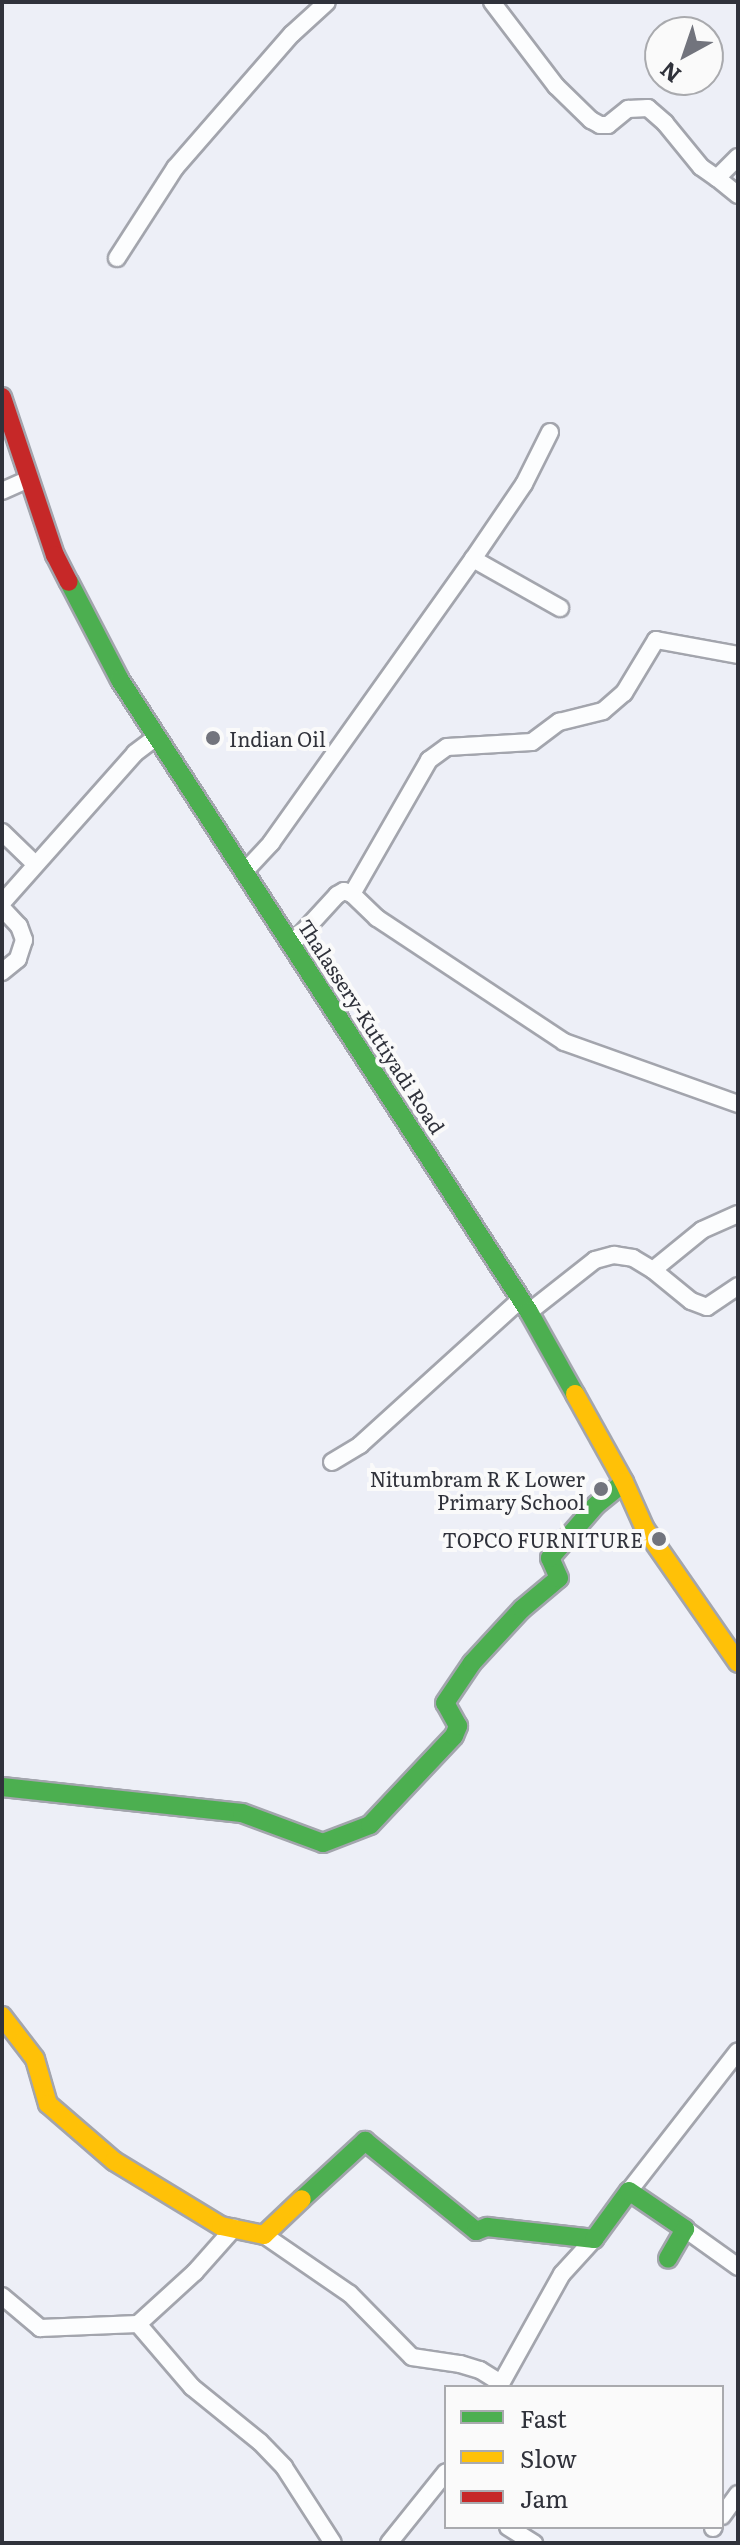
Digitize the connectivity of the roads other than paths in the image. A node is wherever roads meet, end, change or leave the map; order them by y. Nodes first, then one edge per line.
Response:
1 (327, 2) edge
2 (492, 2) edge
3 (738, 157) edge
4 (717, 178) junction
5 (738, 195) edge
6 (117, 258) dead end
7 (2, 397) edge
8 (550, 432) dead end
9 (27, 480) junction
10 (2, 491) edge
11 (473, 559) junction
12 (560, 608) dead end
13 (738, 655) edge
14 (156, 737) junction
15 (2, 832) edge
16 (34, 863) junction
17 (246, 870) junction
18 (352, 894) junction
19 (2, 905) edge
20 (293, 943) junction
21 (2, 972) edge
22 (738, 1104) edge
23 (738, 1214) edge
24 (653, 1270) junction
25 (738, 1286) edge
26 (525, 1306) junction
27 (332, 1462) dead end
28 (624, 1482) junction
29 (738, 1663) edge
30 (2, 1787) edge
31 (2, 2016) edge
32 (737, 2055) edge
33 (629, 2191) junction
34 (234, 2228) junction
35 (685, 2229) junction
36 (264, 2235) junction
37 (594, 2239) junction
38 (668, 2259) dead end
39 (738, 2267) edge
40 (2, 2296) edge
41 (138, 2324) junction
42 (500, 2385) edge
43 (443, 2480) edge
44 (738, 2494) edge
45 (724, 2514) edge
46 (511, 2529) edge
47 (333, 2543) edge
48 (389, 2543) edge
49 (534, 2543) edge

1 - 6 street
2 - 4 street
3 - 4 street
4 - 5 street
7 - 9 street, Thalassery-Kuttiyadi Road
8 - 11 street
9 - 10 street
9 - 14 street, Thalassery-Kuttiyadi Road
11 - 12 street
11 - 17 street
13 - 18 street
14 - 16 street
14 - 17 street, Thalassery-Kuttiyadi Road
15 - 16 street
16 - 19 street
17 - 20 street, Thalassery-Kuttiyadi Road
18 - 20 street
18 - 22 street
19 - 21 street
20 - 26 street, Thalassery-Kuttiyadi Road
23 - 24 street
24 - 25 street
24 - 26 street
26 - 27 street
26 - 28 street, Thalassery-Kuttiyadi Road
28 - 29 street, Thalassery-Kuttiyadi Road
28 - 30 street
31 - 34 street
32 - 33 street
33 - 35 street
33 - 37 street
34 - 36 street
34 - 41 street
35 - 38 street
35 - 39 street
36 - 37 street
36 - 42 street
37 - 42 street
40 - 41 street
41 - 47 street
43 - 48 street
44 - 45 street
46 - 49 street

